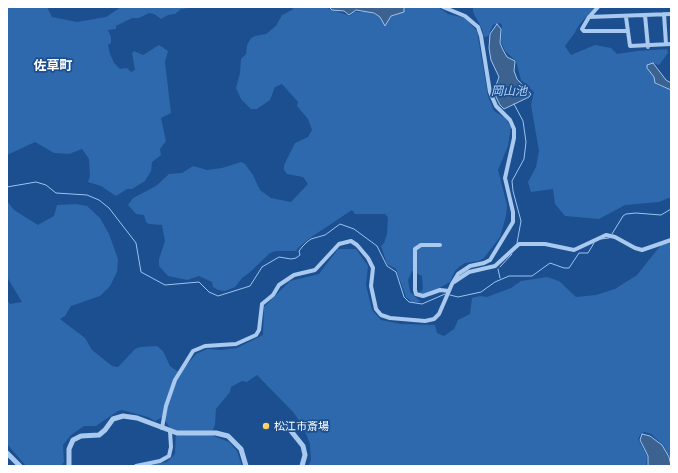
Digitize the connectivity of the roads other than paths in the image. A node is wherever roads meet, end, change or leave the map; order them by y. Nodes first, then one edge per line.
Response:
1 (444, 7) edge
2 (598, 7) edge
3 (664, 14) junction
4 (671, 14) edge
5 (645, 15) junction
6 (589, 17) junction
7 (626, 17) junction
8 (627, 31) junction
9 (669, 44) edge
10 (648, 47) junction
11 (671, 240) edge
12 (440, 245) dead end
13 (452, 284) junction
14 (448, 293) junction
15 (287, 426) dead end
16 (162, 428) junction
17 (170, 431) junction
18 (7, 453) edge
19 (20, 466) edge
20 (69, 466) edge
21 (136, 466) edge
22 (246, 466) edge
23 (302, 466) edge

1 - 13 street
2 - 6 street
3 - 4 street
3 - 5 street
3 - 9 street
5 - 7 street
5 - 10 street
6 - 7 street
6 - 8 street
7 - 8 street
8 - 10 street
9 - 10 street
11 - 13 street
12 - 14 street
13 - 14 street
14 - 16 street
15 - 23 street
16 - 17 street
16 - 20 street
17 - 21 street
17 - 22 street
18 - 19 street

